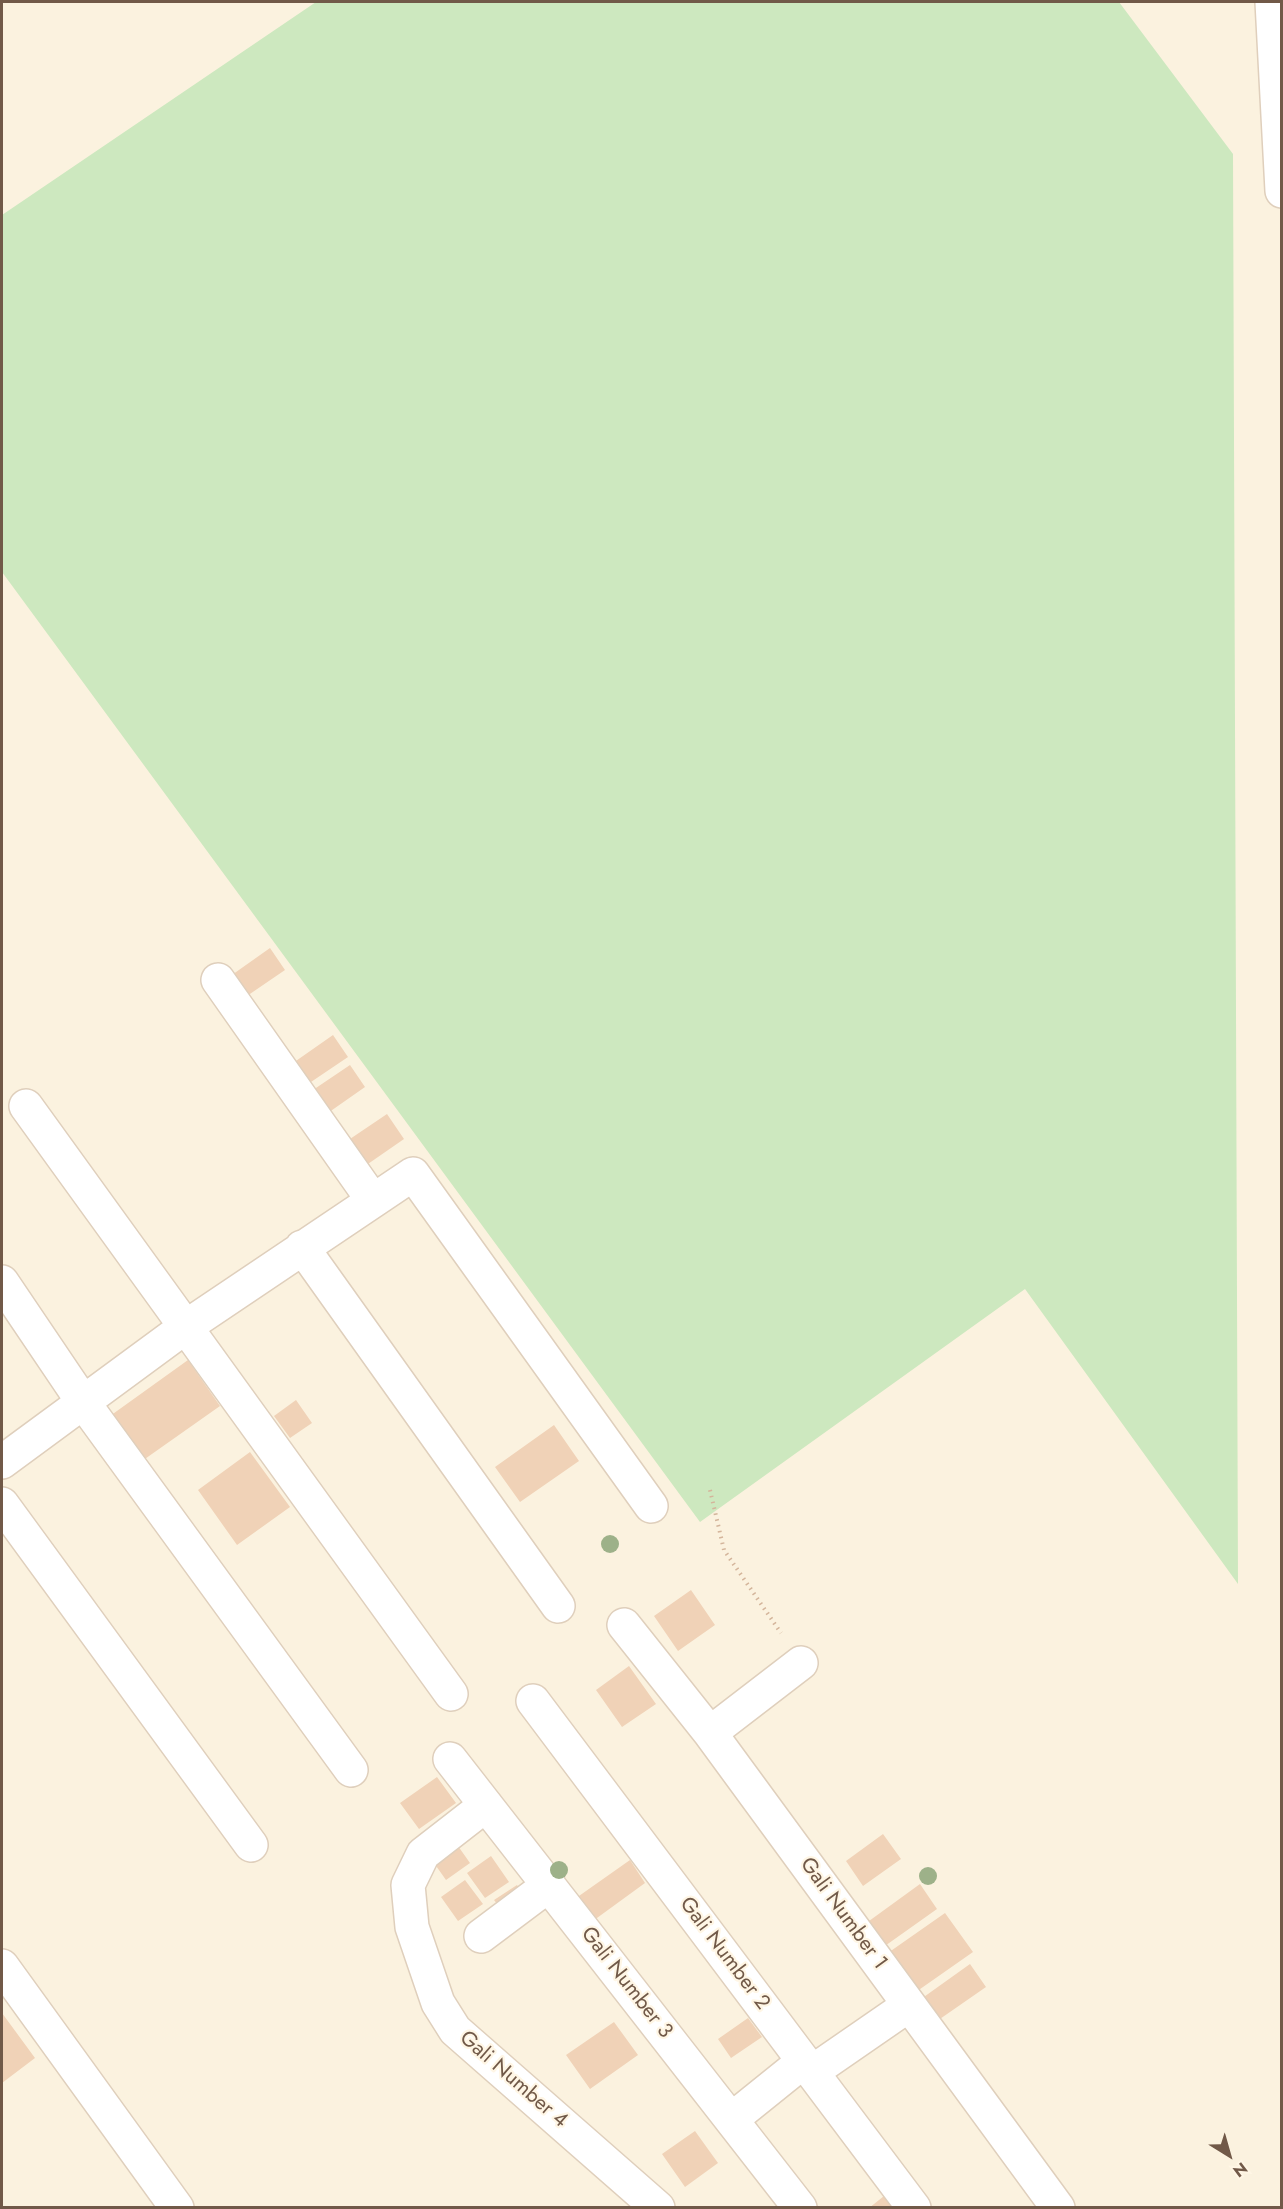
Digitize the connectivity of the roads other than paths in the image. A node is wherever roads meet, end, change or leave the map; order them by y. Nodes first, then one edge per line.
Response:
1 (1272, 2) edge
2 (1281, 191) edge
3 (218, 980) dead end
4 (26, 1106) dead end
5 (372, 1199) junction
6 (302, 1247) junction
7 (2, 1282) edge
8 (184, 1328) junction
9 (83, 1402) junction
10 (2, 1462) edge
11 (2, 1504) edge
12 (651, 1506) dead end
13 (558, 1606) dead end
14 (624, 1625) dead end
15 (801, 1663) road end
16 (451, 1694) dead end
17 (533, 1701) dead end
18 (710, 1733) junction
19 (450, 1759) dead end
20 (351, 1770) dead end
21 (486, 1805) junction
22 (251, 1845) dead end
23 (549, 1885) junction
24 (481, 1936) dead end
25 (6, 1981) edge
26 (909, 2005) junction
27 (808, 2066) junction
28 (732, 2119) junction
29 (177, 2208) edge
30 (658, 2208) edge
31 (800, 2208) edge
32 (914, 2208) edge
33 (1058, 2208) edge

1 - 2 street
3 - 5 street
4 - 8 street
5 - 6 street
5 - 12 street
6 - 8 street
6 - 13 street
7 - 9 street
8 - 9 street
8 - 16 street
9 - 10 street
9 - 20 street
11 - 22 street
14 - 18 street, Gali Number 1
15 - 18 street
17 - 27 street, Gali Number 2
18 - 26 street, Gali Number 1
19 - 21 street, Gali Number 3
21 - 23 street, Gali Number 3
21 - 30 street, Gali Number 4
23 - 24 street
23 - 28 street, Gali Number 3
25 - 29 street
26 - 27 street
26 - 33 street, Gali Number 1
27 - 28 street
27 - 32 street, Gali Number 2
28 - 31 street, Gali Number 3

